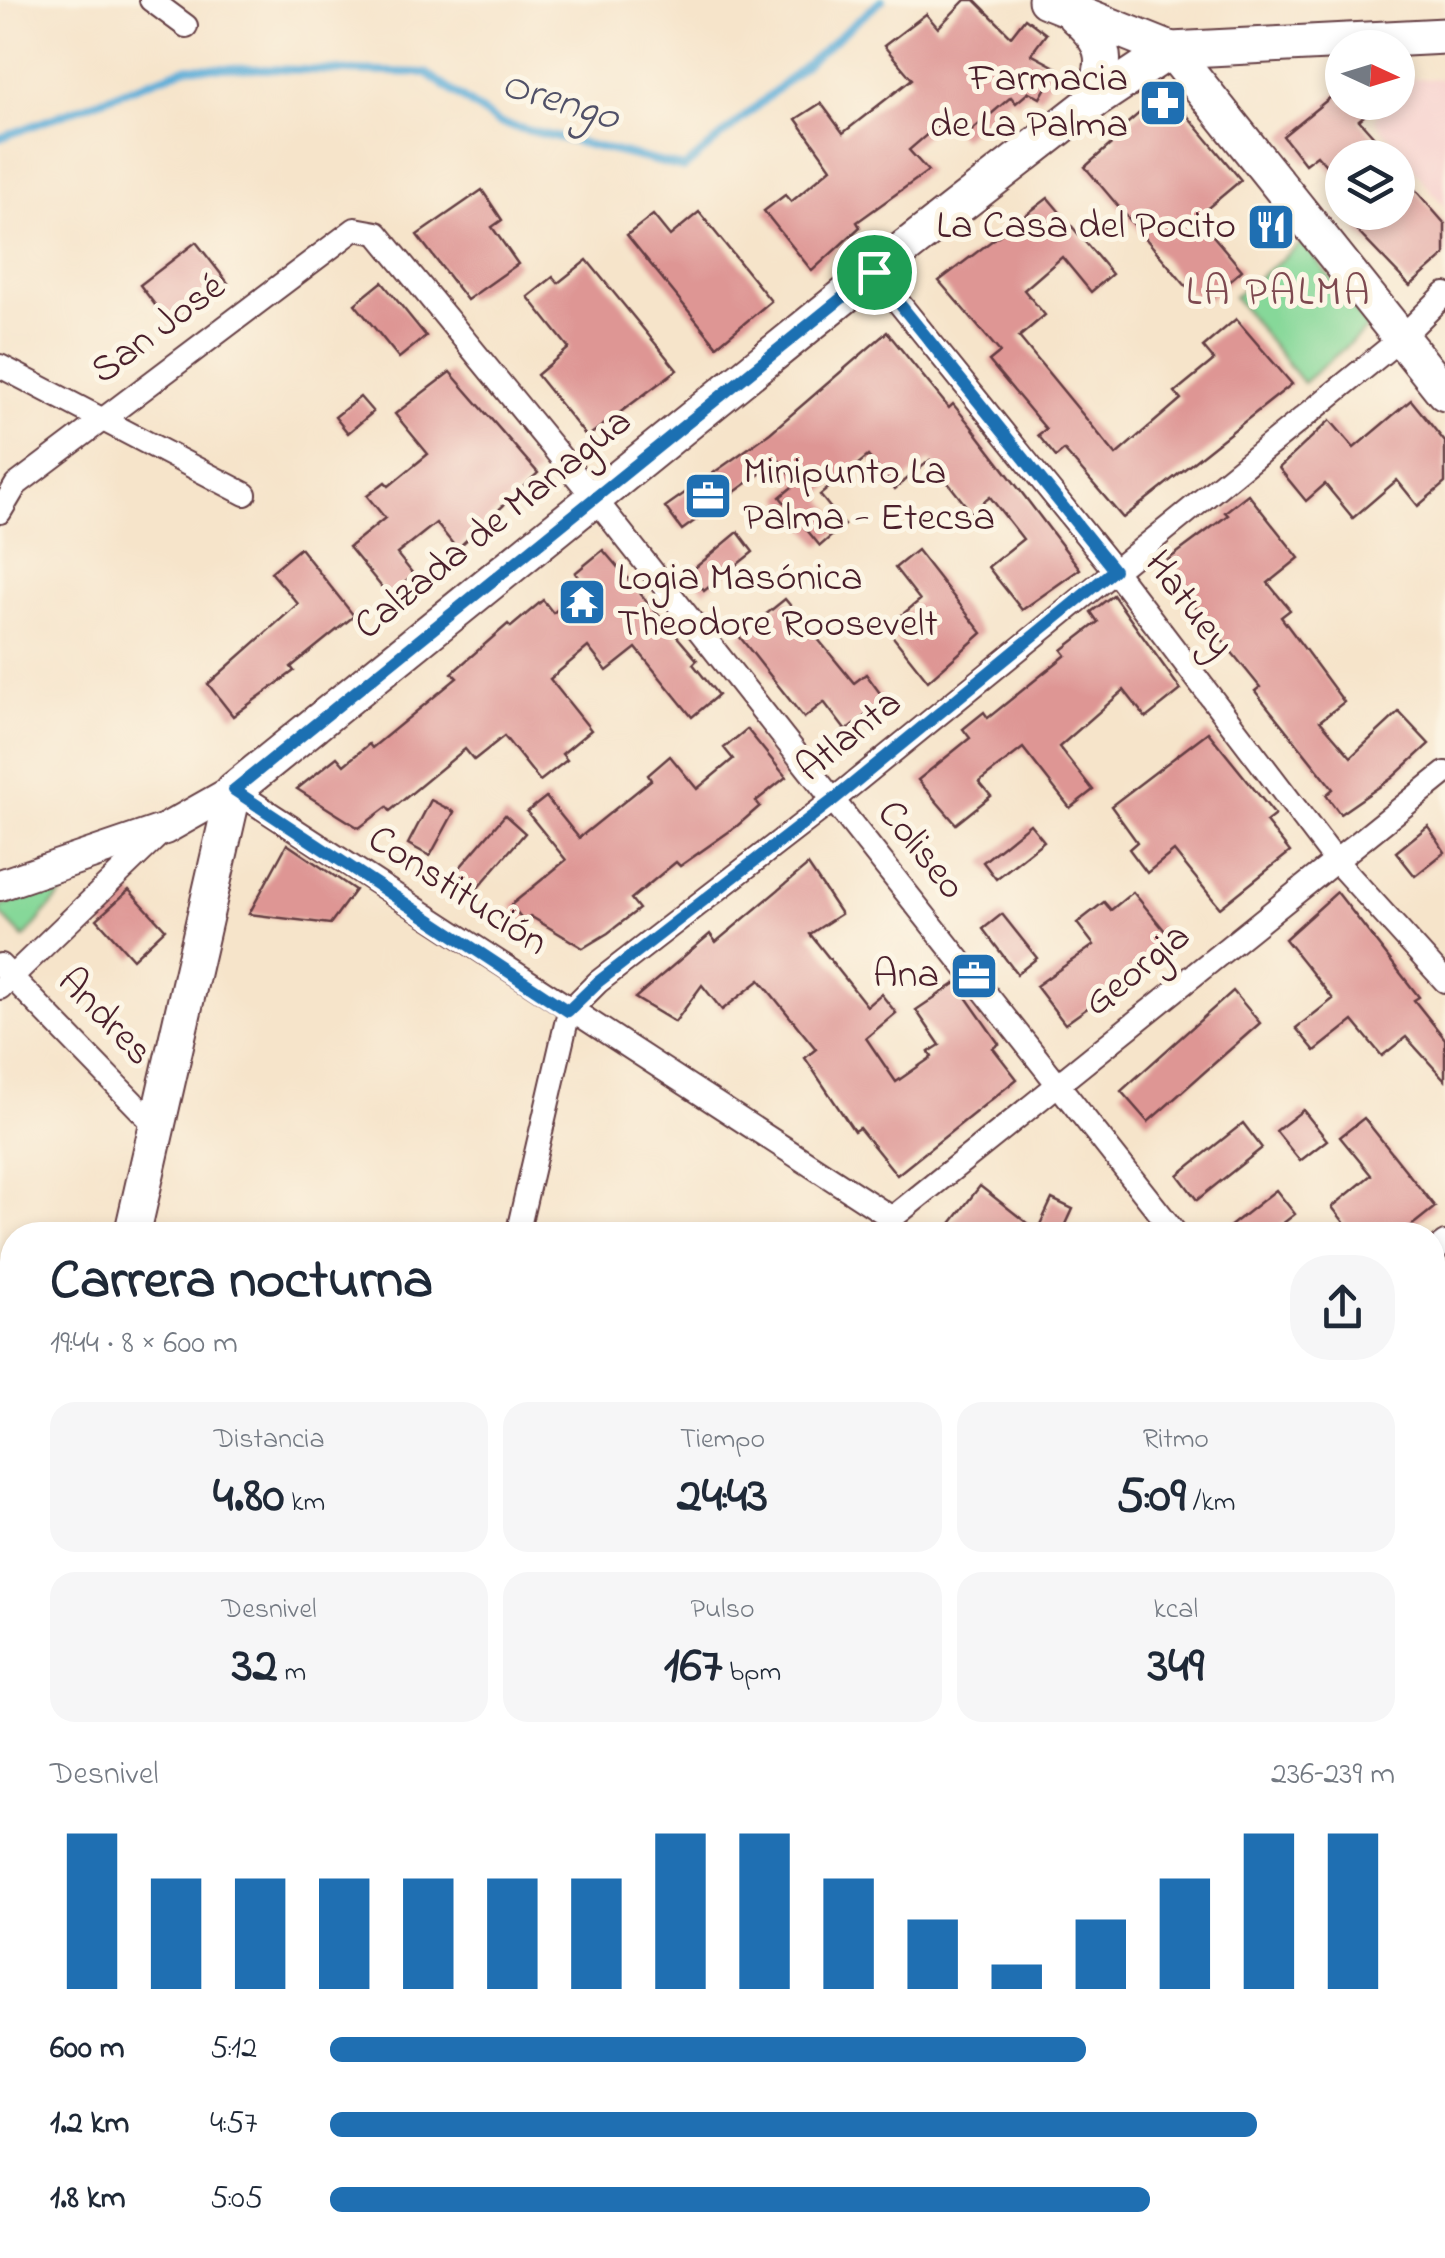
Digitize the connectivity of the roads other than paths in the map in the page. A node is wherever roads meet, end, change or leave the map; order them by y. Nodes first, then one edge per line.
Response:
1 (151, 0) edge
2 (1058, 6) edge
3 (186, 26) dead end
4 (1445, 36) edge
5 (1171, 50) junction
6 (1091, 103) junction
7 (377, 234) joint
8 (874, 272) junction
9 (1445, 294) edge
10 (1400, 339) junction
11 (0, 366) edge
12 (1445, 393) edge
13 (103, 418) junction
14 (244, 494) dead end
15 (595, 498) junction
16 (0, 512) edge
17 (1114, 570) junction
18 (1445, 773) edge
19 (234, 790) junction
20 (832, 801) junction
21 (165, 829) junction
22 (1335, 860) junction
23 (0, 885) edge
24 (4, 977) edge
25 (1445, 981) edge
26 (568, 1011) junction
27 (1058, 1084) junction
28 (154, 1124) junction
29 (135, 1222) edge
30 (520, 1222) edge
31 (883, 1222) edge
32 (896, 1222) edge
33 (1167, 1222) edge

1 - 3 street
2 - 5 main road
2 - 6 main road
4 - 5 main road
5 - 6 main road, Calzada de Managua
5 - 10 main road
6 - 8 main road, Calzada de Managua
7 - 13 street, San José
7 - 15 street, Coliseo
8 - 15 main road, Calzada de Managua
8 - 17 street, Hatuey
9 - 10 street, Atlanta
10 - 12 main road
10 - 17 street, Atlanta
11 - 13 street
13 - 14 street
13 - 16 street, San José
15 - 19 main road, Calzada de Managua
15 - 20 street, Coliseo
17 - 20 street, Atlanta
17 - 22 street, Hatuey
18 - 22 street, Georgia
19 - 21 main road
19 - 26 street, Constitución
19 - 28 main road
20 - 26 street, Atlanta
20 - 27 street, Coliseo
21 - 23 main road
21 - 24 street
22 - 25 street, Hatuey
22 - 27 street, Georgia
24 - 28 street, Andres
26 - 30 street
26 - 31 street, Constitución
27 - 32 street, Georgia
27 - 33 street, Coliseo
28 - 29 main road

